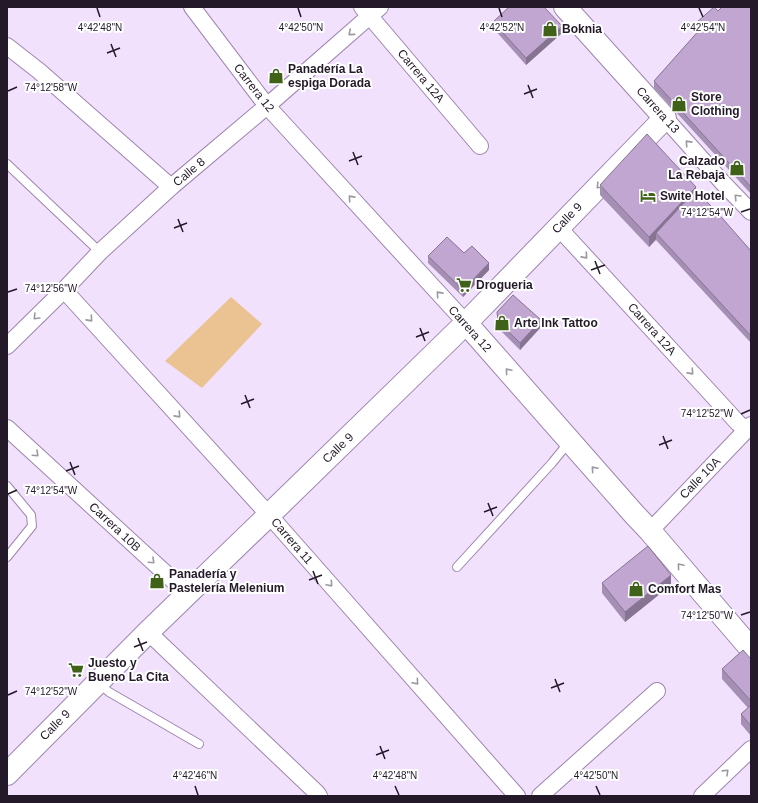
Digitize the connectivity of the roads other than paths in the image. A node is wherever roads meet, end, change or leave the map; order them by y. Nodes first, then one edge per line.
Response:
1 (192, 7) edge
2 (565, 7) edge
3 (371, 10) edge
4 (7, 46) edge
5 (267, 106) junction
6 (665, 118) junction
7 (480, 146) dead end
8 (7, 164) edge
9 (171, 188) junction
10 (751, 212) edge
11 (558, 227) junction
12 (100, 252) junction
13 (64, 290) junction
14 (466, 323) junction
15 (7, 346) edge
16 (7, 428) edge
17 (748, 428) edge
18 (570, 441) junction
19 (7, 486) edge
20 (269, 515) junction
21 (650, 531) junction
22 (7, 557) edge
23 (457, 567) dead end
24 (188, 594) junction
25 (148, 632) junction
26 (751, 649) edge
27 (97, 682) junction
28 (657, 691) dead end
29 (199, 744) dead end
30 (751, 749) edge
31 (7, 774) edge
32 (319, 796) edge
33 (517, 796) edge
34 (540, 796) edge
35 (702, 796) edge

1 - 5 street, Carrera 12
2 - 6 main road, Carrera 13
3 -> 5 street, Calle 8
3 - 7 street, Carrera 12A
4 - 9 street
5 - 9 street, Calle 8
14 -> 5 street, Carrera 12
10 -> 6 street, Carrera 13
6 -> 11 main road, Calle 9
8 - 12 lane
9 - 12 street, Calle 8
11 - 14 main road, Calle 9
11 -> 17 street, Carrera 12A
12 - 13 street, Calle 8
13 -> 15 street, Calle 8
13 -> 20 street, Carrera 11
18 -> 14 main road, Carrera 12
14 - 20 main road, Calle 9
16 -> 24 street, Carrera 10B
17 - 21 street, Calle 10A
21 -> 18 main road, Carrera 12
18 - 23 lane
19 - 22 lane
20 - 24 main road, Calle 9
20 -> 33 street, Carrera 11
26 -> 21 main road, Carrera 12
24 - 25 main road, Calle 9
25 - 27 main road, Calle 9
25 - 32 street
27 - 29 lane
27 - 31 main road, Calle 9
28 - 34 street
35 -> 30 street

